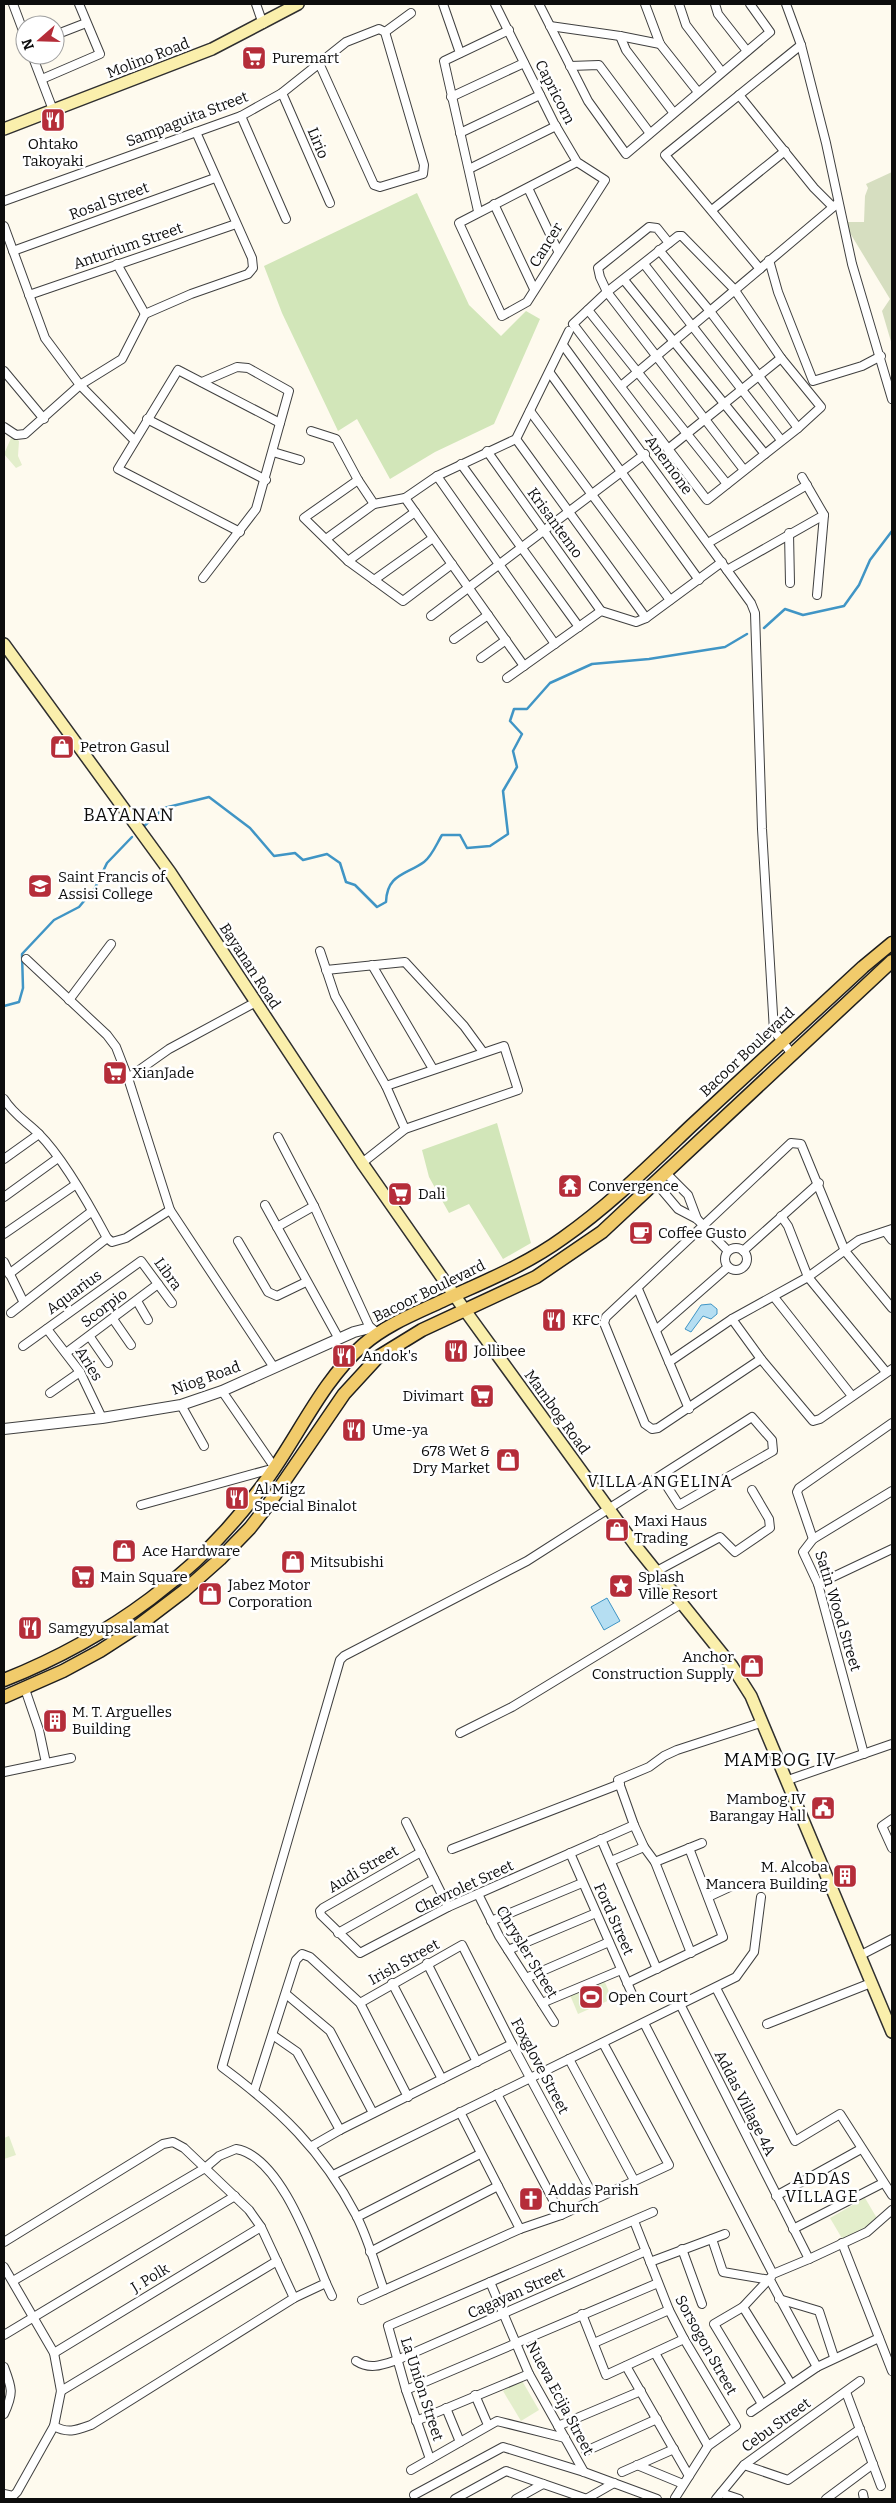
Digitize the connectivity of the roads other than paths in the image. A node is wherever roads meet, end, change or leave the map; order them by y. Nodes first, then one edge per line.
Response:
1 (79, 4) edge
2 (256, 4) edge
3 (298, 4) edge
4 (443, 4) edge
5 (496, 4) edge
6 (539, 4) edge
7 (645, 4) edge
8 (679, 4) edge
9 (714, 4) edge
10 (750, 4) edge
11 (786, 4) edge
12 (411, 13) dead end
13 (86, 23) junction
14 (263, 24) junction
15 (550, 26) junction
16 (509, 30) junction
17 (65, 31) edge
18 (385, 32) junction
19 (620, 36) junction
20 (660, 44) junction
21 (801, 45) junction
22 (747, 51) junction
23 (460, 53) junction
24 (319, 63) junction
25 (524, 63) junction
26 (36, 65) edge
27 (570, 66) junction
28 (721, 72) junction
29 (42, 79) junction
30 (698, 92) junction
31 (282, 94) junction
32 (540, 95) junction
33 (739, 95) junction
34 (451, 97) junction
35 (53, 110) junction
36 (673, 112) junction
37 (241, 116) junction
38 (556, 126) junction
39 (4, 129) edge
40 (196, 132) junction
41 (649, 132) junction
42 (460, 133) junction
43 (785, 151) junction
44 (577, 162) junction
45 (469, 169) junction
46 (215, 178) junction
47 (605, 180) joint
48 (528, 188) junction
49 (4, 201) edge
50 (330, 203) dead end
51 (494, 204) junction
52 (836, 205) junction
53 (712, 210) junction
54 (478, 211) junction
55 (286, 219) dead end
56 (236, 224) junction
57 (4, 226) edge
58 (669, 242) junction
59 (558, 250) junction
60 (659, 250) junction
61 (13, 251) junction
62 (769, 260) junction
63 (117, 264) junction
64 (644, 264) junction
65 (760, 269) junction
66 (624, 280) junction
67 (534, 289) junction
68 (734, 289) junction
69 (608, 292) junction
70 (29, 295) junction
71 (588, 310) junction
72 (709, 310) junction
73 (145, 314) junction
74 (692, 326) junction
75 (569, 331) dead end
76 (675, 341) junction
77 (563, 345) junction
78 (657, 355) junction
79 (881, 356) junction
80 (781, 358) junction
81 (4, 371) edge
82 (638, 372) junction
83 (550, 373) junction
84 (759, 375) junction
85 (890, 381) edge
86 (202, 382) junction
87 (80, 385) junction
88 (621, 386) junction
89 (741, 389) junction
90 (892, 399) edge
91 (724, 403) junction
92 (530, 411) junction
93 (44, 419) junction
94 (147, 419) junction
95 (705, 420) junction
96 (280, 423) junction
97 (4, 427) edge
98 (798, 428) junction
99 (310, 431) dead end
100 (687, 434) junction
101 (516, 439) junction
102 (134, 440) junction
103 (781, 440) junction
104 (668, 449) junction
105 (487, 451) junction
106 (273, 452) junction
107 (645, 454) junction
108 (765, 454) junction
109 (300, 460) dead end
110 (461, 464) junction
111 (744, 470) junction
112 (620, 472) junction
113 (437, 476) junction
114 (802, 477) dead end
115 (266, 480) junction
116 (358, 480) junction
117 (726, 484) junction
118 (807, 485) junction
119 (591, 493) junction
120 (405, 498) junction
121 (374, 504) junction
122 (415, 512) junction
123 (568, 512) junction
124 (824, 515) junction
125 (240, 532) junction
126 (544, 532) junction
127 (789, 533) junction
128 (433, 538) junction
129 (326, 539) junction
130 (708, 543) junction
131 (522, 547) junction
132 (348, 561) junction
133 (722, 562) junction
134 (452, 564) junction
135 (499, 564) junction
136 (727, 570) junction
137 (203, 578) dead end
138 (374, 580) junction
139 (699, 580) junction
140 (790, 583) dead end
141 (469, 588) junction
142 (818, 595) dead end
143 (670, 600) junction
144 (601, 611) junction
145 (488, 615) junction
146 (431, 616) dead end
147 (646, 618) junction
148 (579, 627) junction
149 (454, 639) dead end
150 (506, 640) junction
151 (4, 644) edge
152 (555, 644) junction
153 (481, 658) dead end
154 (524, 666) junction
155 (507, 678) dead end
156 (892, 943) edge
157 (111, 944) dead end
158 (320, 951) dead end
159 (26, 959) dead end
160 (892, 961) edge
161 (372, 965) junction
162 (326, 970) junction
163 (69, 1000) junction
164 (256, 1002) junction
165 (781, 1042) junction
166 (483, 1052) junction
167 (792, 1054) junction
168 (433, 1069) junction
169 (128, 1078) junction
170 (386, 1086) junction
171 (4, 1100) edge
172 (405, 1129) junction
173 (40, 1134) junction
174 (278, 1137) dead end
175 (58, 1158) junction
176 (4, 1159) edge
177 (362, 1163) junction
178 (666, 1173) junction
179 (656, 1183) junction
180 (819, 1184) junction
181 (76, 1185) junction
182 (4, 1197) edge
183 (265, 1205) dead end
184 (314, 1206) junction
185 (170, 1210) junction
186 (91, 1212) junction
187 (781, 1216) junction
188 (697, 1219) junction
189 (704, 1226) junction
190 (277, 1227) junction
191 (889, 1230) edge
192 (4, 1234) edge
193 (107, 1238) junction
194 (892, 1240) edge
195 (238, 1241) dead end
196 (728, 1251) junction
197 (742, 1251) junction
198 (845, 1251) junction
199 (141, 1261) joint
200 (4, 1262) edge
201 (728, 1267) junction
202 (9, 1274) junction
203 (808, 1277) junction
204 (306, 1282) junction
205 (158, 1284) junction
206 (638, 1289) junction
207 (454, 1295) junction
208 (774, 1297) junction
209 (138, 1301) junction
210 (23, 1302) junction
211 (172, 1303) dead end
212 (892, 1308) edge
213 (464, 1309) junction
214 (11, 1313) dead end
215 (113, 1319) junction
216 (732, 1319) junction
217 (148, 1320) dead end
218 (47, 1329) junction
219 (656, 1330) junction
220 (373, 1331) junction
221 (90, 1337) junction
222 (340, 1339) junction
223 (131, 1345) dead end
224 (23, 1346) dead end
225 (66, 1353) junction
226 (761, 1359) junction
227 (669, 1362) junction
228 (108, 1363) dead end
229 (273, 1366) junction
230 (889, 1371) edge
231 (80, 1372) junction
232 (222, 1391) junction
233 (50, 1393) dead end
234 (852, 1396) junction
235 (181, 1405) junction
236 (689, 1409) junction
237 (102, 1418) junction
238 (892, 1423) edge
239 (4, 1429) edge
240 (298, 1432) junction
241 (312, 1442) junction
242 (204, 1446) dead end
243 (275, 1468) junction
244 (661, 1477) junction
245 (752, 1490) dead end
246 (892, 1490) edge
247 (141, 1505) dead end
248 (609, 1510) junction
249 (813, 1539) junction
250 (892, 1549) edge
251 (655, 1572) junction
252 (818, 1584) junction
253 (681, 1604) junction
254 (4, 1680) edge
255 (25, 1688) junction
256 (4, 1697) edge
257 (763, 1722) junction
258 (460, 1733) dead end
259 (892, 1744) edge
260 (864, 1754) junction
261 (71, 1758) dead end
262 (46, 1763) junction
263 (4, 1772) edge
264 (788, 1780) junction
265 (620, 1784) junction
266 (892, 1818) edge
267 (406, 1822) dead end
268 (634, 1824) junction
269 (601, 1840) junction
270 (702, 1843) dead end
271 (644, 1846) junction
272 (689, 1848) junction
273 (892, 1848) edge
274 (452, 1849) dead end
275 (421, 1852) junction
276 (570, 1853) junction
277 (610, 1861) junction
278 (655, 1862) junction
279 (434, 1879) junction
280 (582, 1883) junction
281 (734, 1885) dead end
282 (478, 1894) junction
283 (708, 1897) junction
284 (761, 1897) dead end
285 (448, 1907) junction
286 (320, 1911) joint
287 (596, 1913) junction
288 (491, 1921) junction
289 (338, 1933) junction
290 (892, 1939) edge
291 (609, 1942) junction
292 (462, 1945) joint
293 (508, 1950) junction
294 (692, 1953) junction
295 (859, 1956) junction
296 (427, 1963) junction
297 (657, 1969) junction
298 (621, 1970) junction
299 (526, 1978) junction
300 (392, 1983) junction
301 (627, 1983) junction
302 (871, 1983) junction
303 (716, 1988) junction
304 (286, 1994) junction
305 (633, 1996) dead end
306 (360, 2003) junction
307 (542, 2003) junction
308 (681, 2006) junction
309 (554, 2022) dead end
310 (644, 2024) junction
311 (767, 2024) dead end
312 (892, 2032) edge
313 (274, 2036) junction
314 (603, 2043) junction
315 (512, 2044) junction
316 (569, 2059) junction
317 (478, 2062) junction
318 (530, 2078) junction
319 (442, 2079) junction
320 (254, 2091) junction
321 (497, 2094) junction
322 (408, 2096) junction
323 (460, 2112) junction
324 (373, 2113) junction
325 (340, 2130) junction
326 (312, 2146) junction
327 (862, 2148) junction
328 (480, 2154) junction
329 (205, 2168) junction
330 (333, 2175) junction
331 (634, 2180) junction
332 (883, 2183) junction
333 (498, 2186) junction
334 (235, 2196) junction
335 (776, 2196) junction
336 (892, 2196) edge
337 (595, 2199) junction
338 (892, 2210) edge
339 (653, 2212) dead end
340 (561, 2215) junction
341 (357, 2217) junction
342 (634, 2221) junction
343 (261, 2227) junction
344 (520, 2228) junction
345 (793, 2229) junction
346 (724, 2234) dead end
347 (712, 2239) junction
348 (4, 2242) edge
349 (842, 2244) junction
350 (682, 2249) junction
351 (646, 2251) junction
352 (370, 2252) junction
353 (809, 2259) junction
354 (277, 2261) junction
355 (650, 2262) junction
356 (4, 2267) edge
357 (771, 2277) junction
358 (13, 2281) junction
359 (490, 2282) junction
360 (326, 2283) junction
361 (658, 2283) junction
362 (384, 2290) junction
363 (332, 2296) dead end
364 (294, 2298) junction
365 (362, 2300) dead end
366 (779, 2300) junction
367 (702, 2304) dead end
368 (743, 2307) junction
369 (669, 2310) junction
370 (503, 2313) junction
371 (582, 2314) junction
372 (34, 2317) junction
373 (4, 2335) edge
374 (879, 2338) junction
375 (684, 2339) junction
376 (515, 2342) junction
377 (594, 2343) junction
378 (54, 2353) junction
379 (655, 2353) junction
380 (834, 2357) junction
381 (397, 2360) junction
382 (356, 2361) dead end
383 (626, 2366) junction
384 (4, 2367) edge
385 (817, 2367) junction
386 (892, 2371) edge
387 (529, 2374) junction
388 (860, 2382) dead end
389 (792, 2384) junction
390 (406, 2390) junction
391 (61, 2391) junction
392 (641, 2391) junction
393 (846, 2392) junction
394 (476, 2395) junction
395 (762, 2404) junction
396 (446, 2408) junction
397 (751, 2412) dead end
398 (4, 2414) edge
399 (657, 2419) junction
400 (416, 2421) junction
401 (488, 2425) junction
402 (54, 2426) junction
403 (558, 2426) junction
404 (860, 2429) junction
405 (565, 2438) junction
406 (460, 2442) junction
407 (708, 2446) junction
408 (674, 2449) junction
409 (586, 2451) dead end
410 (430, 2459) junction
411 (873, 2464) junction
412 (637, 2465) junction
413 (744, 2465) junction
414 (411, 2470) dead end
415 (584, 2472) junction
416 (622, 2472) dead end
417 (689, 2476) junction
418 (614, 2483) junction
419 (543, 2484) junction
420 (683, 2484) junction
421 (881, 2486) dead end
422 (4, 2494) edge
423 (414, 2494) dead end
424 (719, 2496) edge
425 (675, 2498) dead end
426 (455, 2499) edge
427 (516, 2499) edge
428 (586, 2499) edge
429 (656, 2499) edge
430 (739, 2499) edge
431 (826, 2499) edge

1 - 13 street
2 - 14 street
3 - 14 main road, Molino Road
4 - 23 street
5 - 16 street, Capricorn
6 - 15 street
7 - 20 street
8 - 28 street
9 - 22 street
10 - 22 street
11 - 21 street
12 - 18 street
13 - 17 street
13 - 29 street
14 - 35 main road, Molino Road
15 - 19 street
15 - 27 street
16 - 23 street
16 - 25 street, Capricorn
18 - 24 street, Sampaguita Street
18 - 24 street
19 - 20 street
19 - 36 street
20 - 30 street
21 - 33 street
21 - 52 street
22 - 28 street
23 - 34 street
24 - 31 street, Sampaguita Street
25 - 32 street, Capricorn
25 - 34 street
26 - 29 street
27 - 41 street
27 - 41 street
28 - 30 street
29 - 35 street
30 - 36 street
31 - 37 street, Sampaguita Street
31 - 50 street, Lirio
32 - 38 street, Capricorn
32 - 42 street
33 - 43 street
33 - 53 street
34 - 42 street
35 - 39 main road, Molino Road
36 - 41 street
37 - 40 street, Sampaguita Street
37 - 55 street
38 - 44 street, Capricorn
38 - 45 street
40 - 46 street
40 - 49 street, Sampaguita Street
42 - 45 street
43 - 52 street
43 - 53 street
44 - 47 street, Capricorn
44 - 48 street
45 - 54 street
46 - 56 street
46 - 61 street, Rosal Street
47 - 59 street, Cancer
48 - 51 street
48 - 59 street
51 - 54 street
51 - 67 street
52 - 62 street
52 - 79 street
53 - 65 street
54 - 67 street, Cancer
56 - 63 street, Anturium Street
56 - 73 street
57 - 61 street
58 - 60 street
58 - 68 street
58 - 69 street
59 - 67 street, Cancer
60 - 64 street
60 - 72 street
61 - 70 street
62 - 65 street
62 - 79 street
63 - 70 street, Anturium Street
63 - 73 street
64 - 66 street
64 - 74 street
65 - 68 street
66 - 69 street
66 - 76 street
68 - 72 street
68 - 80 street
69 - 71 street
69 - 78 street
70 - 87 street
71 - 82 street
71 - 88 street
72 - 74 street
72 - 84 street
73 - 87 street
74 - 76 street
74 - 89 street
75 - 77 street
76 - 78 street
76 - 91 street
77 - 83 street
77 - 107 street, Anemone
78 - 82 street
78 - 95 street
79 - 85 street
80 - 84 street
80 - 98 street
81 - 93 street
82 - 88 street
82 - 100 street
83 - 92 street
83 - 112 street
84 - 89 street
84 - 98 street
85 - 90 street
86 - 94 street
86 - 96 street
86 - 96 street
87 - 93 street
87 - 102 street
88 - 104 street
89 - 91 street
89 - 103 street
91 - 95 street
91 - 108 street
92 - 101 street
92 - 119 street
93 - 97 street
94 - 102 street
94 - 115 street
95 - 100 street
95 - 111 street
96 - 106 street
98 - 103 street
99 - 116 street
100 - 104 street
100 - 117 street
101 - 105 street
101 - 123 street
102 - 125 street
103 - 108 street
104 - 117 street
105 - 110 street
105 - 126 street, Krisantemo
106 - 109 street
106 - 115 street
107 - 112 street
107 - 130 street, Anemone
108 - 111 street
110 - 113 street
110 - 131 street
111 - 117 street
112 - 119 street
112 - 139 street
113 - 120 street
113 - 135 street
114 - 118 street
115 - 125 street
116 - 121 street
116 - 129 street
118 - 124 street
118 - 130 street
119 - 123 street
119 - 143 street
120 - 121 street
120 - 122 street
121 - 129 street
122 - 128 street
122 - 132 street
123 - 126 street
123 - 147 street
124 - 127 street
124 - 142 street
125 - 137 street
126 - 131 street
126 - 144 street, Krisantemo
127 - 136 street
127 - 140 street
128 - 134 street
128 - 138 street
129 - 132 street
130 - 133 street, Anemone
131 - 135 street
131 - 148 street
132 - 138 street
133 - 136 street, Anemone
133 - 139 street
134 - 138 street
134 - 141 street
135 - 141 street
135 - 152 street
136 - 165 street, Anemone
139 - 143 street
141 - 145 street
141 - 146 street
143 - 147 street
144 - 147 street
144 - 148 street
145 - 149 street
145 - 150 street
148 - 152 street
150 - 153 street
150 - 154 street
151 - 164 main road, Bayanan Road
152 - 154 street
154 - 155 street
156 - 165 main road, Bacoor Boulevard
157 - 163 street
158 - 162 street
159 - 163 street
160 - 167 main road
161 - 162 street
161 - 166 street
161 - 168 street
162 - 170 street
163 - 169 street
164 - 169 street
164 - 177 main road, Bayanan Road
165 - 167 street
165 - 207 main road, Bacoor Boulevard
166 - 168 street
166 - 172 street
167 - 178 main road
168 - 170 street
169 - 185 street
170 - 172 street
171 - 173 street
172 - 177 street
173 - 175 street
173 - 176 street
174 - 184 street
175 - 181 street
175 - 182 street
177 - 207 main road, Bayanan Road
178 - 179 main road
178 - 188 street
179 - 188 street
179 - 213 main road
180 - 187 street
180 - 189 street
180 - 198 street
181 - 186 street
181 - 192 street
183 - 190 street
184 - 190 street
184 - 220 street
185 - 193 street
185 - 229 street
186 - 193 street
186 - 202 street
187 - 197 street
187 - 203 street
188 - 189 street
189 - 196 street
189 - 206 street
190 - 204 street
191 - 194 street
191 - 198 street
193 - 210 street
195 - 204 street
196 - 197 street
196 - 201 street
197 - 201 street
198 - 203 street
198 - 212 street
199 - 205 street, Libra
199 - 218 street, Aquarius
200 - 202 street
201 - 219 street
202 - 210 street
203 - 208 street
203 - 230 street
204 - 222 street
205 - 209 street, Scorpio
205 - 211 street, Libra
206 - 219 street
206 - 236 street
207 - 213 main road, Bayanan Road
207 - 220 main road, Bacoor Boulevard
208 - 216 street
208 - 234 street
209 - 215 street, Scorpio
209 - 217 street
210 - 214 street
213 - 241 main road
213 - 248 main road, Mambog Road
215 - 221 street, Scorpio
215 - 223 street
216 - 226 street
216 - 227 street
218 - 224 street, Aquarius
218 - 225 street, Aries
219 - 227 street
220 - 222 street, Niog Road
220 - 240 main road, Bacoor Boulevard
221 - 225 street, Scorpio
221 - 228 street
222 - 229 street, Niog Road
225 - 231 street, Aries
226 - 234 street
226 - 236 street
227 - 236 street
229 - 232 street, Niog Road
230 - 234 street
231 - 233 street
231 - 237 street, Aries
232 - 235 street, Niog Road
232 - 243 street
235 - 237 street, Niog Road
235 - 242 street
237 - 239 street, Niog Road
238 - 249 street
240 - 241 main road
240 - 243 main road, Bacoor Boulevard
241 - 255 main road
243 - 247 street
243 - 254 main road, Bacoor Boulevard
244 - 244 street
244 - 248 street
245 - 251 street
246 - 249 street, Satin Wood Street
248 - 251 main road, Mambog Road
248 - 320 street
249 - 252 street, Satin Wood Street
250 - 252 street
251 - 253 main road, Mambog Road
252 - 260 street, Satin Wood Street
253 - 257 main road, Mambog Road
253 - 258 street
255 - 256 main road
255 - 262 street
257 - 264 main road, Mambog Road
257 - 265 street
259 - 260 street
260 - 264 street
261 - 262 street
262 - 263 street
264 - 295 main road, Mambog Road
265 - 268 street
265 - 274 street
266 - 273 street
267 - 275 street
268 - 269 street, Chevrolet Sreet
268 - 271 street
269 - 276 street, Chevrolet Sreet
269 - 277 street
270 - 272 street
271 - 277 street
271 - 278 street
272 - 278 street
272 - 283 street
275 - 279 street
275 - 286 street, Audi Street
276 - 280 street, Ford Street
276 - 282 street, Chevrolet Sreet
277 - 297 street
278 - 294 street
279 - 285 street
279 - 289 street
280 - 287 street, Ford Street
280 - 288 street
281 - 283 street
282 - 285 street, Chevrolet Sreet
282 - 288 street, Chrysler Street
283 - 294 street
284 - 303 street
285 - 289 street, Chevrolet Sreet
286 - 289 street, Chevrolet Sreet
287 - 291 street, Ford Street
287 - 293 street
288 - 293 street, Chrysler Street
290 - 295 street
291 - 298 street, Ford Street
291 - 299 street
292 - 296 street, Irish Street
292 - 315 street, Foxglove Street
293 - 299 street, Chrysler Street
294 - 297 street
295 - 302 main road, Mambog Road
296 - 300 street, Irish Street
296 - 317 street
297 - 301 street
298 - 301 street, Ford Street
298 - 307 street
299 - 307 street, Chrysler Street
300 - 306 street, Irish Street
300 - 319 street
301 - 305 street, Ford Street
302 - 311 street
302 - 312 main road, Mambog Road
303 - 308 street
303 - 327 street
304 - 306 street
304 - 313 street
304 - 324 street
306 - 322 street
307 - 309 street, Chrysler Street
308 - 310 street
308 - 335 street, Addas Village 4A
310 - 314 street
310 - 357 street
313 - 320 street
313 - 325 street
314 - 316 street
314 - 331 street
315 - 317 street
315 - 318 street, Foxglove Street
316 - 318 street
316 - 331 street
317 - 319 street
318 - 321 street
318 - 337 street, Foxglove Street
319 - 322 street
320 - 326 street
321 - 323 street
321 - 340 street
322 - 324 street
323 - 328 street
323 - 330 street
324 - 325 street
325 - 326 street
326 - 330 street
327 - 332 street
327 - 335 street
328 - 333 street
328 - 341 street
329 - 334 street
329 - 348 street
329 - 358 street
329 - 360 street
330 - 341 street
331 - 337 street
332 - 336 street
332 - 345 street
333 - 344 street
333 - 352 street
334 - 343 street
334 - 372 street
335 - 345 street, Addas Village 4A
337 - 340 street
338 - 349 street
339 - 342 street
340 - 344 street
341 - 352 street
342 - 351 street, Sorsogon Street
342 - 359 street
343 - 354 street
343 - 378 street, J. Polk
344 - 362 street
345 - 353 street, Addas Village 4A
346 - 347 street
347 - 350 street
347 - 357 street
349 - 353 street
349 - 374 street
350 - 355 street
350 - 367 street
351 - 355 street, Sorsogon Street
351 - 370 street, Cagayan Street
352 - 362 street
353 - 357 street
354 - 364 street
354 - 391 street
355 - 361 street, Sorsogon Street
356 - 358 street
357 - 366 street
357 - 368 street
358 - 372 street
359 - 370 street, Nueva Ecija Street
359 - 381 street, La Union Street
360 - 363 street
360 - 364 street
361 - 369 street, Sorsogon Street
361 - 371 street
362 - 365 street
364 - 402 street
366 - 380 street
366 - 385 street
368 - 389 street
368 - 395 street
369 - 375 street, Sorsogon Street
369 - 377 street
370 - 376 street, Nueva Ecija Street
370 - 381 street, Cagayan Street
371 - 376 street
371 - 377 street
372 - 373 street
372 - 378 street
374 - 380 street
374 - 386 street
375 - 379 street
375 - 407 street, Sorsogon Street
376 - 387 street, Nueva Ecija Street
376 - 390 street
377 - 383 street
378 - 391 street
379 - 383 street
379 - 407 street
380 - 385 street
381 - 382 street, Cagayan Street
381 - 390 street, La Union Street
383 - 392 street
384 - 398 street
385 - 389 street
387 - 394 street
387 - 403 street, Nueva Ecija Street
388 - 393 street, Cebu Street
389 - 395 street
390 - 400 street, La Union Street
391 - 402 street
392 - 399 street
392 - 403 street
393 - 404 street
393 - 413 street, Cebu Street
394 - 396 street
394 - 401 street
395 - 397 street
396 - 400 street
396 - 406 street
399 - 408 street
399 - 409 street
400 - 410 street, La Union Street
401 - 405 street
401 - 406 street
402 - 422 street
403 - 405 street, Nueva Ecija Street
404 - 411 street
404 - 413 street
405 - 415 street, Nueva Ecija Street
406 - 410 street
407 - 417 street
408 - 412 street
408 - 417 street
410 - 414 street
411 - 421 street
411 - 431 street
412 - 416 street
412 - 420 street
413 - 424 street, Cebu Street
415 - 418 street
415 - 423 street
417 - 420 street
418 - 428 street
418 - 429 street
419 - 426 street
419 - 427 street
419 - 428 street
420 - 425 street
424 - 430 street

